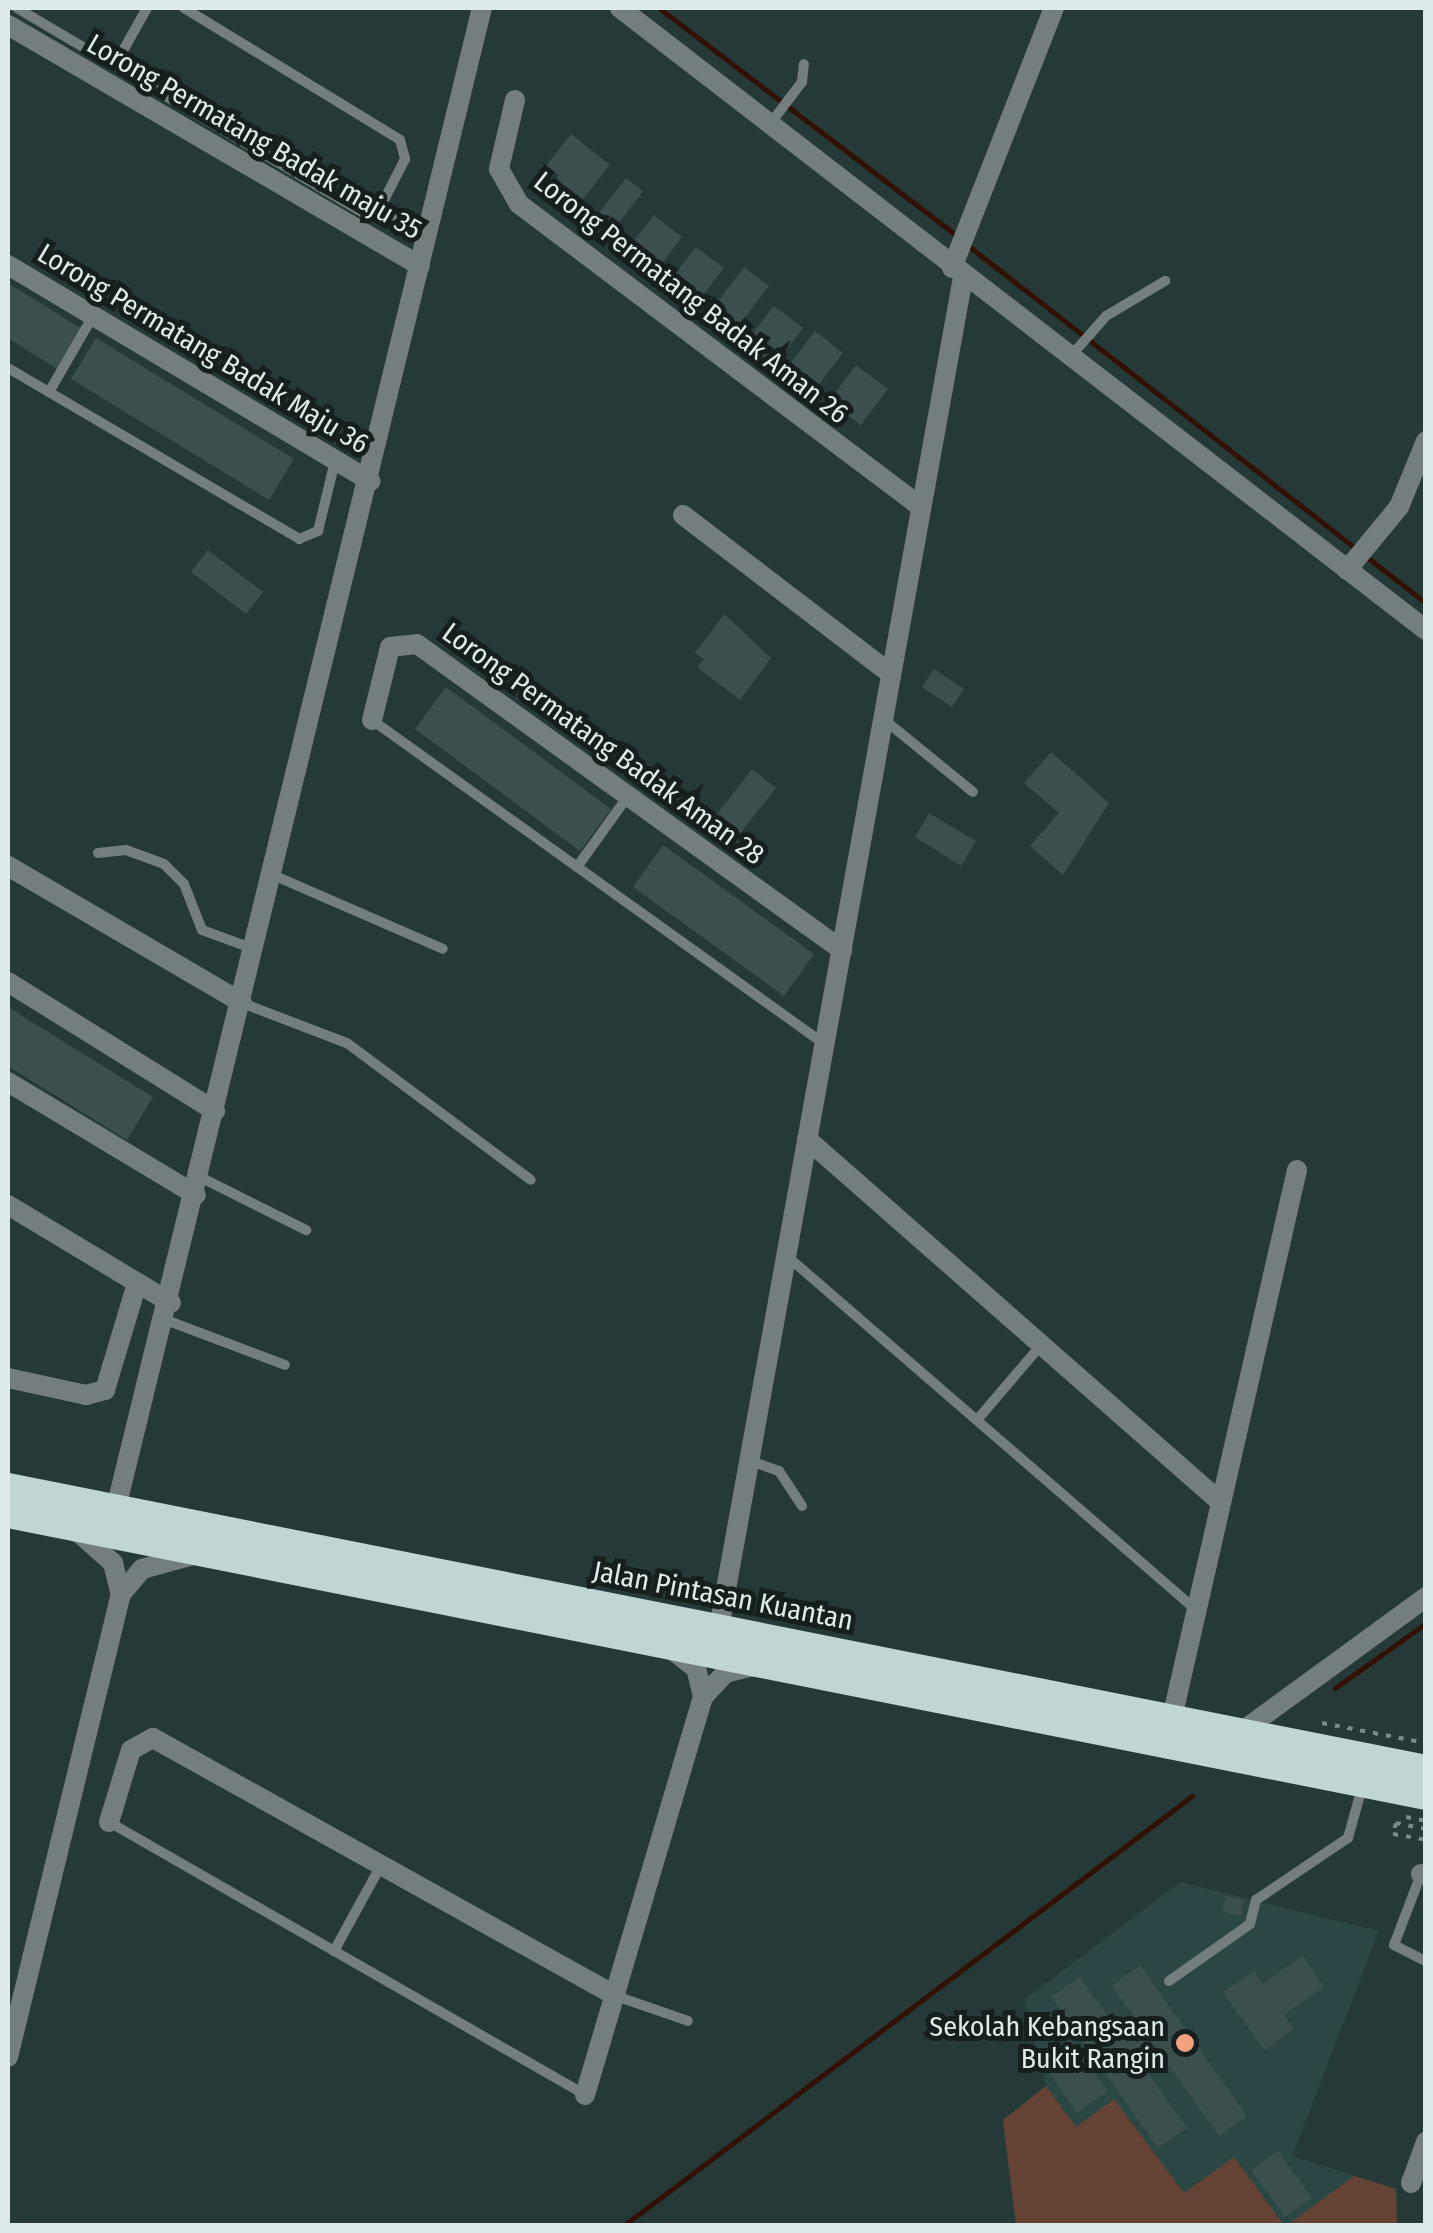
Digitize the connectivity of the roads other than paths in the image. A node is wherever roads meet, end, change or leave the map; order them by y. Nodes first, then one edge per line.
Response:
1 (17, 8) edge
2 (147, 8) edge
3 (184, 8) edge
4 (482, 8) edge
5 (620, 8) edge
6 (1054, 8) edge
7 (8, 25) edge
8 (804, 64) dead end
9 (114, 65) junction
10 (515, 100) dead end
11 (776, 116) junction
12 (379, 210) junction
13 (428, 226) junction
14 (8, 265) edge
15 (420, 266) junction
16 (958, 273) junction
17 (1166, 281) dead end
18 (94, 316) junction
19 (1074, 351) junction
20 (8, 368) edge
21 (49, 392) junction
22 (1426, 441) edge
23 (336, 460) junction
24 (370, 481) junction
25 (918, 505) junction
26 (683, 515) dead end
27 (1346, 570) junction
28 (1426, 630) edge
29 (888, 672) junction
30 (881, 718) junction
31 (372, 720) joint
32 (974, 792) dead end
33 (628, 796) junction
34 (98, 853) dead end
35 (8, 866) edge
36 (577, 867) junction
37 (274, 875) junction
38 (255, 949) junction
39 (444, 949) dead end
40 (842, 950) junction
41 (8, 982) edge
42 (242, 1002) junction
43 (824, 1043) junction
44 (8, 1082) edge
45 (215, 1111) junction
46 (807, 1139) junction
47 (1297, 1170) dead end
48 (531, 1180) dead end
49 (206, 1184) junction
50 (8, 1205) edge
51 (306, 1230) dead end
52 (788, 1257) junction
53 (137, 1283) junction
54 (168, 1312) junction
55 (1041, 1344) junction
56 (286, 1364) dead end
57 (8, 1378) edge
58 (977, 1420) junction
59 (752, 1461) junction
60 (8, 1487) edge
61 (1216, 1498) junction
62 (802, 1506) dead end
63 (116, 1508) junction
64 (8, 1514) edge
65 (72, 1528) junction
66 (207, 1554) junction
67 (122, 1594) junction
68 (1426, 1597) edge
69 (1194, 1608) junction
70 (719, 1628) junction
71 (667, 1645) junction
72 (764, 1664) junction
73 (703, 1697) junction
74 (1172, 1718) junction
75 (1240, 1732) junction
76 (1426, 1769) edge
77 (1364, 1783) junction
78 (1426, 1796) edge
79 (109, 1822) joint
80 (381, 1864) junction
81 (1423, 1874) edge
82 (334, 1951) junction
83 (1426, 1962) edge
84 (1169, 1981) dead end
85 (616, 1996) junction
86 (688, 2020) dead end
87 (8, 2057) edge
88 (585, 2094) joint
89 (1426, 2142) edge
90 (1410, 2183) dead end

1 - 9 lane
2 - 9 lane
3 - 12 lane
4 - 13 street
5 - 11 street
6 - 16 street
7 - 15 street, Lorong Permatang Badak maju 35
8 - 11 lane
9 - 12 lane
10 - 25 street, Lorong Permatang Badak Aman 26
11 - 16 street
12 - 13 lane
13 - 15 street
14 - 18 street, Lorong Permatang Badak Maju 36
15 - 24 street
16 - 19 street
16 - 25 street
17 - 19 lane
18 - 21 lane
18 - 23 street, Lorong Permatang Badak Maju 36
19 - 27 street
20 - 21 lane
21 - 23 lane
22 - 27 street
23 - 24 street, Lorong Permatang Badak Maju 36
24 - 37 street
25 - 29 street
26 - 29 street
27 - 28 street
29 - 30 street
30 - 32 lane
30 - 40 street
31 - 33 street, Lorong Permatang Badak Aman 28
31 - 36 lane
33 - 36 lane
33 - 40 street, Lorong Permatang Badak Aman 28
34 - 38 lane
35 - 42 street
36 - 43 lane
37 - 38 street
37 - 39 lane
38 - 42 street
40 - 43 street
41 - 45 street
42 - 45 street
42 - 48 lane
43 - 46 street
44 - 49 street
45 - 49 street
46 - 52 street
46 - 55 street
47 - 61 street
49 - 51 lane
49 - 54 street
50 - 53 street
52 - 58 lane
52 - 59 street
53 - 54 street
53 - 57 street
54 - 56 lane
54 - 63 street
55 - 58 lane
55 - 61 street
58 - 69 lane
59 - 62 lane
59 - 70 street
60 - 63 highway, Jalan Pintasan Kuantan
61 - 69 street
63 - 70 highway, Jalan Pintasan Kuantan
64 - 65 highway
65 - 66 highway
65 - 67 street
66 - 67 street
66 - 71 highway
67 - 87 street
68 - 75 street
69 - 74 street
70 - 74 highway, Jalan Pintasan Kuantan
71 - 72 highway
71 - 73 street
72 - 73 street
72 - 77 highway
73 - 85 street
74 - 75 highway, Jalan Pintasan Kuantan
75 - 76 highway, Jalan Pintasan Kuantan
77 - 78 highway
77 - 84 lane
79 - 80 street
79 - 82 lane
80 - 82 lane
80 - 85 street
81 - 83 lane
82 - 88 lane
85 - 86 lane
85 - 88 street
89 - 90 street

